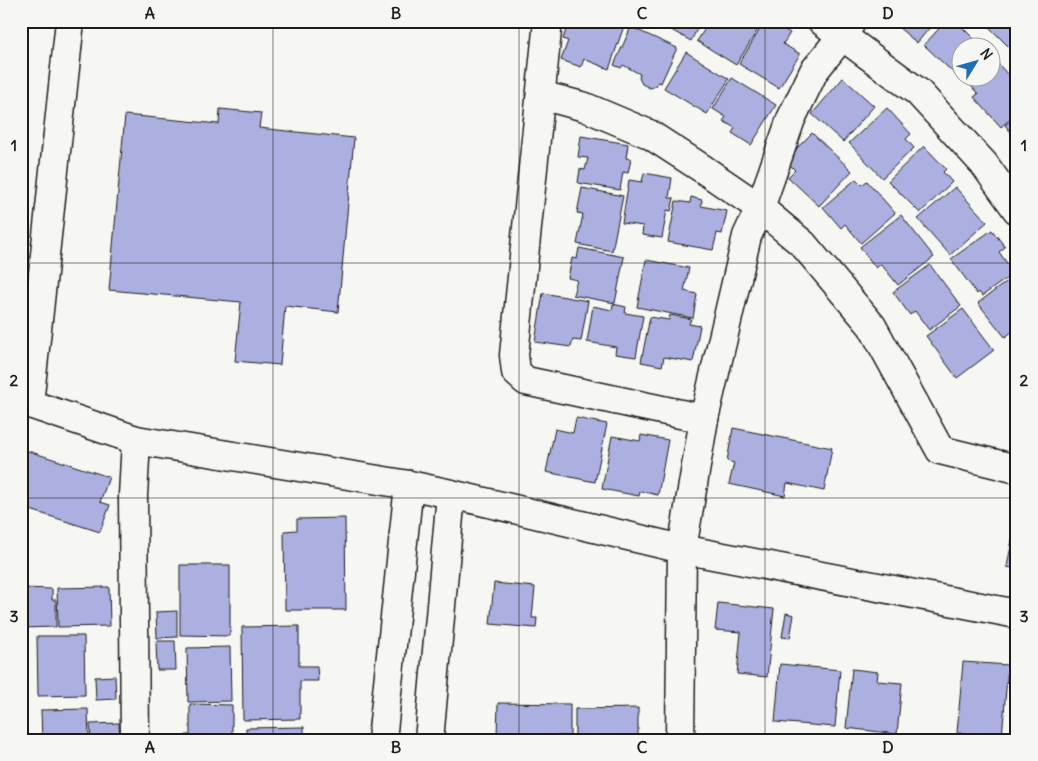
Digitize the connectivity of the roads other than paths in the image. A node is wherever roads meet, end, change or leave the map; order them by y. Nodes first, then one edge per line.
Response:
1 (70, 21) edge
2 (548, 21) edge
3 (839, 26) edge
4 (541, 95) junction
5 (760, 208) junction
6 (1017, 210) edge
7 (25, 403) edge
8 (704, 419) junction
9 (136, 440) junction
10 (1017, 469) edge
11 (409, 485) junction
12 (451, 494) junction
13 (682, 549) junction
14 (1017, 614) edge
15 (135, 740) edge
16 (382, 740) edge
17 (430, 740) edge
18 (680, 740) edge

1 - 7 street
2 - 4 street
3 - 5 street
3 - 6 street
4 - 5 street
4 - 8 street
5 - 8 street
5 - 10 street
7 - 9 street
8 - 13 street
9 - 11 street
9 - 15 street
11 - 12 street
11 - 16 street
12 - 13 street
12 - 17 street
13 - 14 street
13 - 18 street

